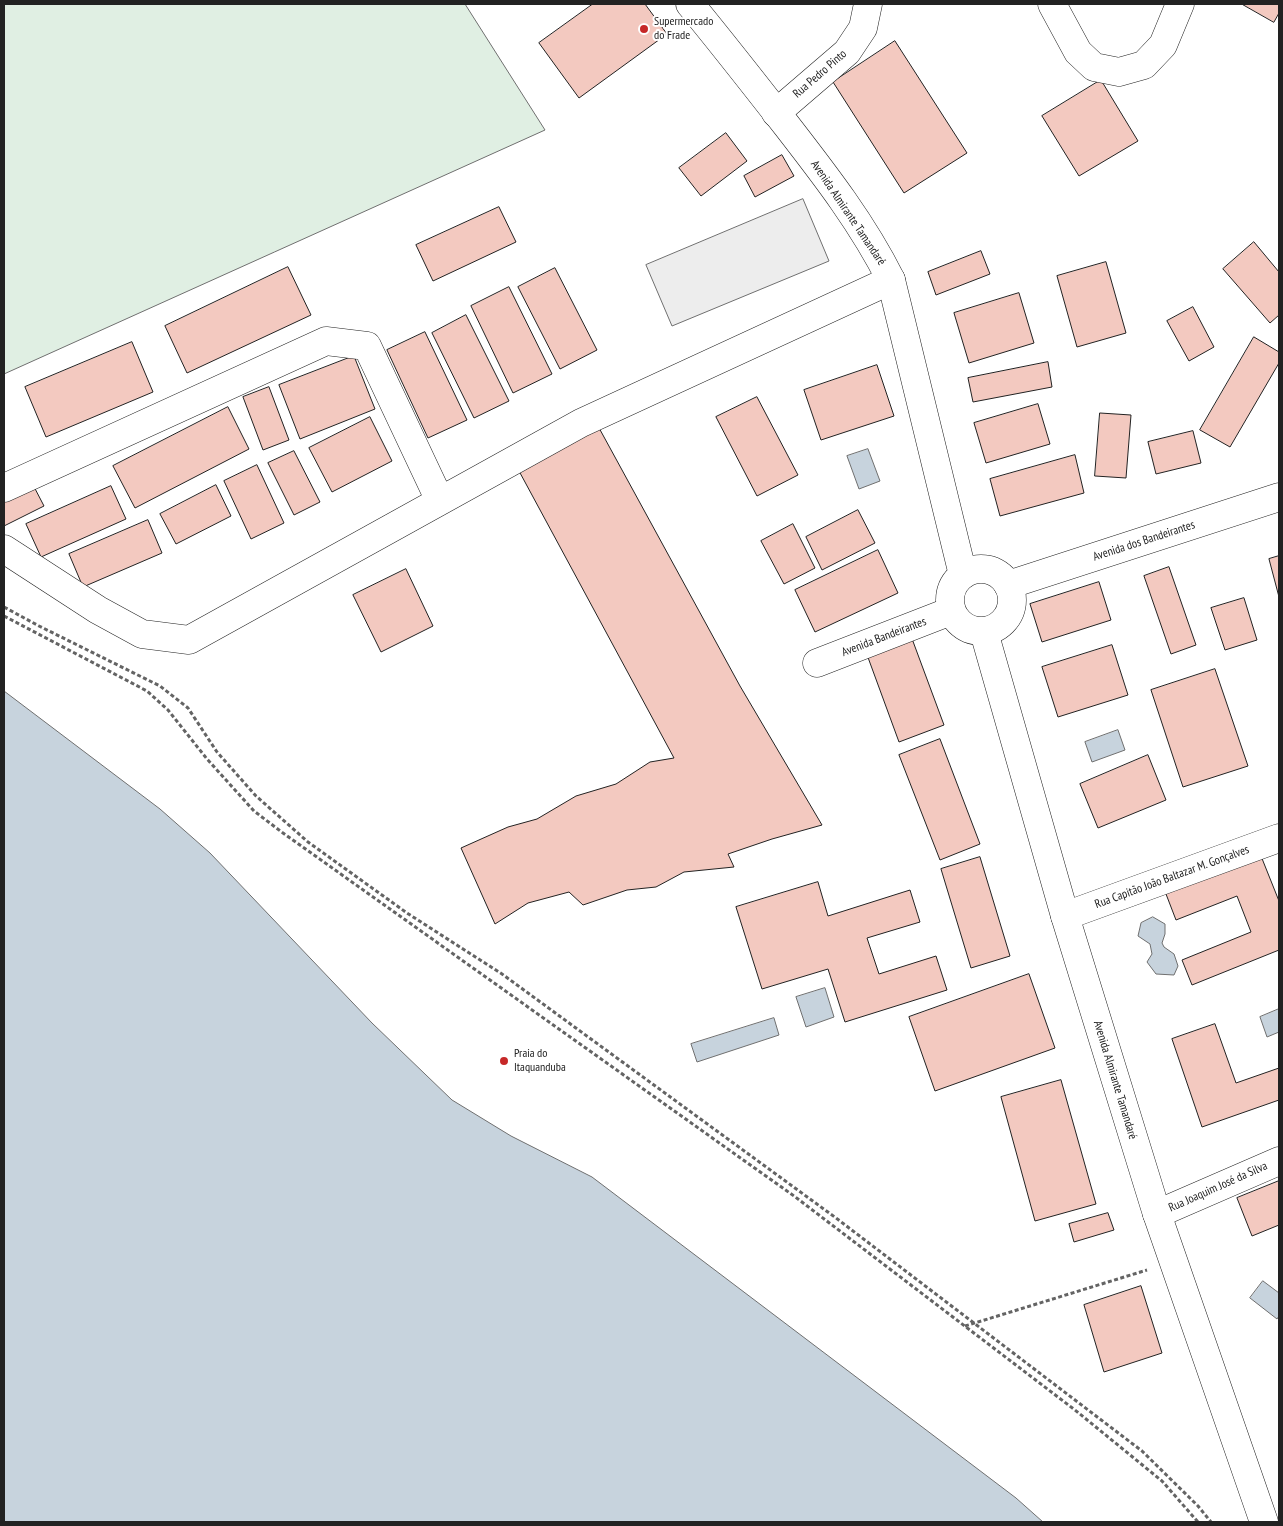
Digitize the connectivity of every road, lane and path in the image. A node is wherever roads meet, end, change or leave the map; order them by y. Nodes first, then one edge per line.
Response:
1 (690, 4) edge
2 (868, 4) edge
3 (1052, 4) edge
4 (1180, 4) edge
5 (776, 113) junction
6 (891, 280) junction
7 (4, 488) edge
8 (1279, 497) edge
9 (440, 501) junction
10 (4, 549) edge
11 (963, 574) junction
12 (1008, 585) junction
13 (4, 607) edge
14 (951, 611) junction
15 (4, 616) edge
16 (984, 632) junction
17 (817, 663) dead end
18 (1279, 838) edge
19 (1064, 916) junction
20 (1279, 1161) edge
21 (1157, 1214) junction
22 (1173, 1261) junction
23 (975, 1323) junction
24 (965, 1326) junction
25 (1198, 1522) edge
26 (1211, 1522) edge
27 (1264, 1522) edge

1 - 5 main road, Avenida Almirante Tamandaré
2 - 5 main road, Rua Pedro Pinto
3 - 4 main road
5 - 6 main road, Avenida Almirante Tamandaré
6 - 9 main road
6 - 11 main road, Avenida Almirante Tamandaré
7 - 9 main road
8 - 12 main road, Avenida dos Bandeirantes
9 - 10 main road
11 - 12 main road
11 - 14 main road
12 - 16 main road
13 - 23 path
14 - 16 main road
14 - 17 main road, Avenida Bandeirantes
15 - 24 path
16 - 19 main road, Avenida Almirante Tamandaré
18 - 19 main road, Rua Capitão João Baltazar M. Gonçalves
19 - 21 main road, Avenida Almirante Tamandaré
20 - 21 main road, Rua Joaquim José da Silva
21 - 22 main road, Avenida Almirante Tamandaré
22 - 23 path
22 - 27 main road, Avenida Almirante Tamandaré
23 - 24 path
23 - 26 path
24 - 25 path

